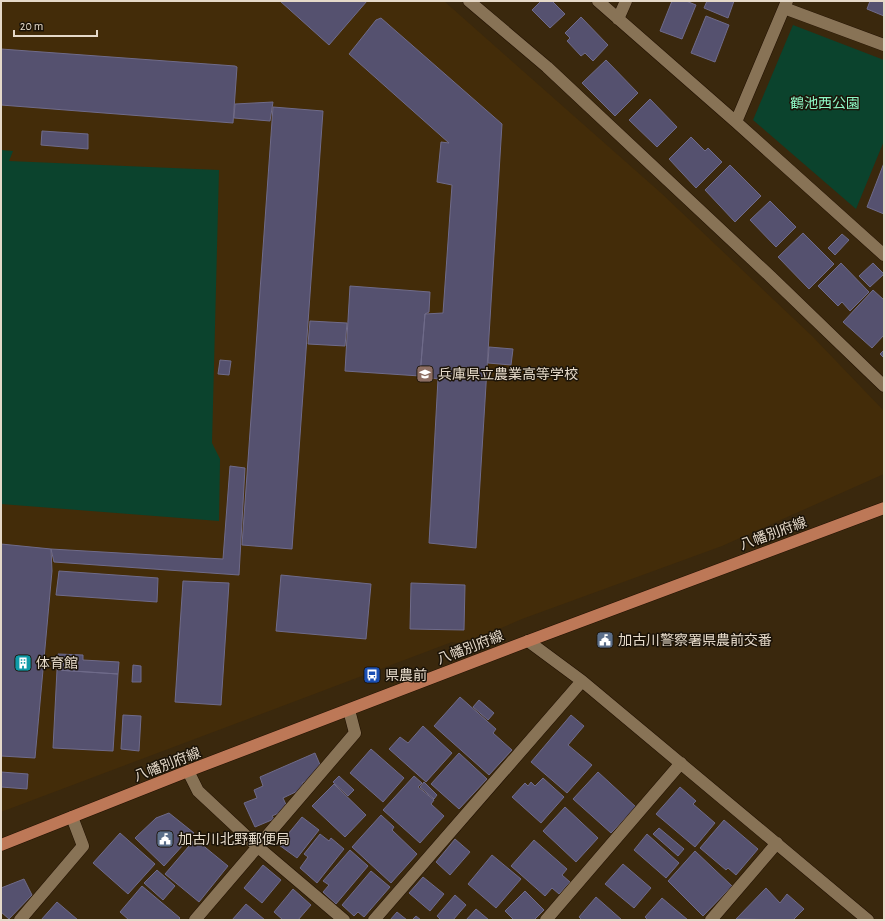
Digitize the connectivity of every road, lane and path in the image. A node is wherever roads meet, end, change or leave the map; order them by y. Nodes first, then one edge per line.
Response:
1 (469, 1) edge
2 (598, 1) edge
3 (626, 1) edge
4 (785, 4) edge
5 (618, 19) junction
6 (884, 44) edge
7 (736, 122) junction
8 (884, 255) edge
9 (884, 386) edge
10 (884, 508) edge
11 (528, 641) junction
12 (582, 681) junction
13 (349, 710) junction
14 (681, 763) junction
15 (188, 771) junction
16 (72, 817) junction
17 (777, 843) junction
18 (1, 845) edge
19 (258, 847) junction
20 (20, 920) edge
21 (195, 920) edge
22 (344, 920) edge
23 (374, 920) edge
24 (546, 920) edge
25 (711, 920) edge
26 (868, 920) edge

1 - 9 street
2 - 5 street
3 - 5 street
4 - 6 street
4 - 7 street
5 - 7 street
7 - 8 street
10 - 11 main road, 八幡別府線
11 - 12 street
11 - 13 main road, 八幡別府線
12 - 14 street
12 - 23 street
13 - 15 main road, 八幡別府線
13 - 19 street
14 - 17 street
14 - 24 street
15 - 16 main road, 八幡別府線
15 - 19 street
16 - 18 main road, 八幡別府線
16 - 20 street
17 - 25 street
17 - 26 street
19 - 21 street
19 - 22 street

